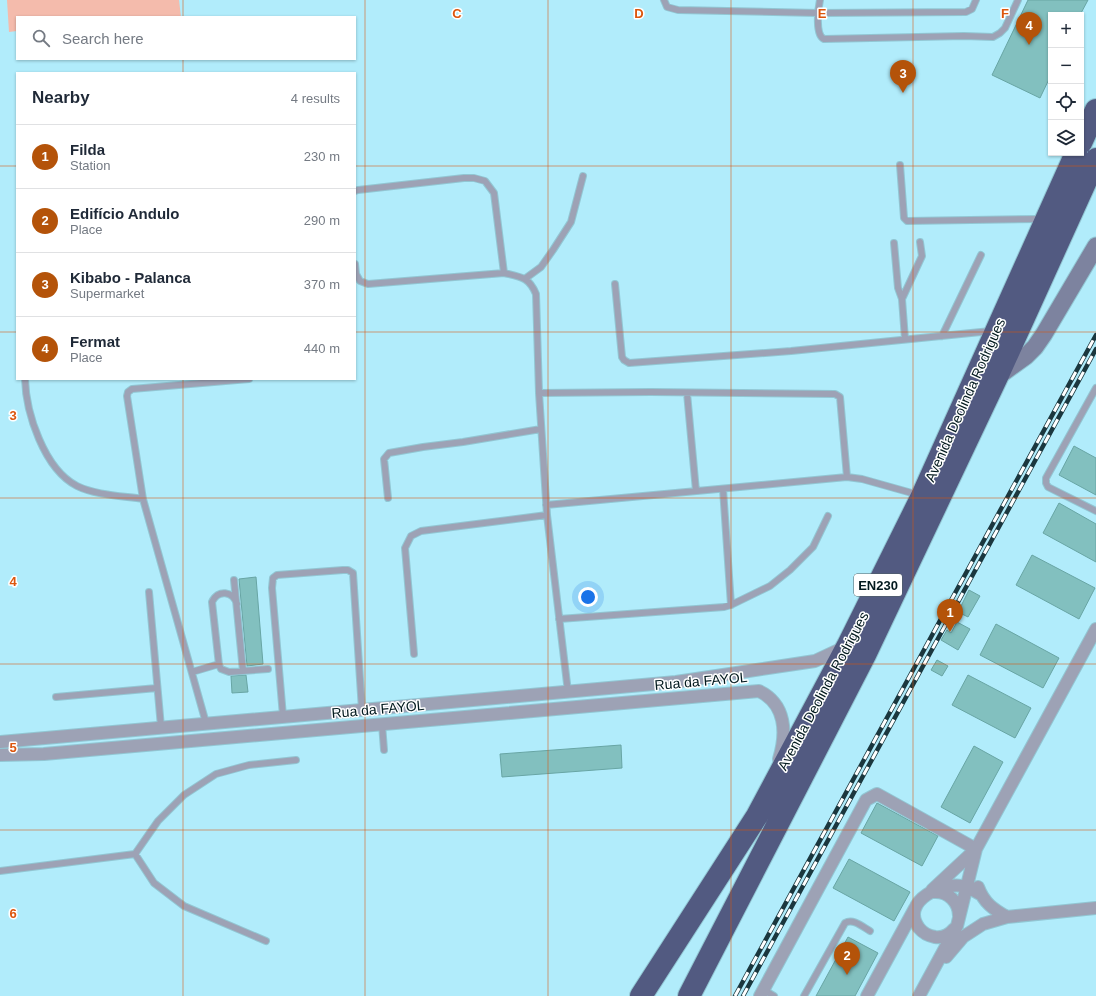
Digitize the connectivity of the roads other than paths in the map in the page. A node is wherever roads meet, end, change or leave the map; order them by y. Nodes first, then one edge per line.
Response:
1 (664, 0) edge
2 (820, 0) edge
3 (976, 0) edge
4 (1018, 0) edge
5 (818, 13) junction
6 (1096, 110) edge
7 (1084, 136) edge
8 (1075, 156) edge
9 (1096, 159) edge
10 (900, 165) dead end
11 (583, 176) dead end
12 (356, 191) edge
13 (1047, 219) junction
14 (920, 242) dead end
15 (894, 243) dead end
16 (1096, 246) edge
17 (981, 255) dead end
18 (504, 273) junction
19 (356, 274) edge
20 (526, 278) junction
21 (615, 284) dead end
22 (902, 299) junction
23 (996, 331) junction
24 (942, 336) junction
25 (906, 339) junction
26 (997, 377) junction
27 (25, 380) edge
28 (237, 380) edge
29 (1096, 388) edge
30 (539, 393) junction
31 (687, 393) junction
32 (541, 430) junction
33 (847, 477) junction
34 (723, 489) junction
35 (696, 491) junction
36 (922, 496) junction
37 (388, 498) dead end
38 (143, 499) junction
39 (546, 505) junction
40 (1096, 511) edge
41 (547, 515) junction
42 (828, 516) dead end
43 (234, 580) dead end
44 (149, 592) dead end
45 (237, 604) junction
46 (730, 605) junction
47 (559, 619) junction
48 (1096, 629) edge
49 (848, 646) junction
50 (414, 654) dead end
51 (218, 664) junction
52 (268, 669) dead end
53 (243, 671) junction
54 (192, 672) junction
55 (157, 688) junction
56 (568, 692) junction
57 (56, 697) dead end
58 (362, 710) junction
59 (283, 716) junction
60 (206, 723) junction
61 (382, 724) junction
62 (161, 727) junction
63 (0, 742) edge
64 (384, 750) dead end
65 (0, 755) edge
66 (296, 760) dead end
67 (757, 816) junction
68 (976, 849) junction
69 (135, 854) junction
70 (0, 871) edge
71 (966, 887) junction
72 (929, 893) junction
73 (980, 894) junction
74 (917, 903) junction
75 (1096, 908) edge
76 (1007, 917) junction
77 (958, 922) junction
78 (870, 931) dead end
79 (266, 941) dead end
80 (928, 978) junction
81 (766, 994) edge
82 (641, 996) edge
83 (690, 996) edge
84 (804, 996) edge
85 (867, 996) edge
86 (918, 996) edge

1 - 5 lane
2 - 5 lane
3 - 5 lane
4 - 5 lane
6 - 7 highway
8 - 13 highway, Avenida Deolinda Rodrigues / EN230
9 - 26 highway, Avenida Deolinda Rodrigues / EN230
10 - 13 lane
11 - 20 lane
12 - 18 lane
13 - 23 highway, Avenida Deolinda Rodrigues / EN230
14 - 22 lane
15 - 22 lane
16 - 26 main road
17 - 24 lane
18 - 19 lane
18 - 20 lane
20 - 30 lane
21 - 25 lane
22 - 25 lane
23 - 24 lane
23 - 36 highway, Avenida Deolinda Rodrigues / EN230
24 - 25 lane
26 - 83 highway, Avenida Deolinda Rodrigues / EN230
27 - 38 lane
28 - 38 lane
29 - 40 lane
30 - 31 lane
30 - 32 lane
31 - 33 lane
31 - 35 lane
32 - 37 lane
32 - 39 lane
33 - 34 lane
33 - 36 lane
34 - 35 lane
34 - 46 lane
35 - 39 lane
36 - 49 highway, Avenida Deolinda Rodrigues / EN230
38 - 54 lane
39 - 41 lane
41 - 47 lane
41 - 50 lane
42 - 46 lane
43 - 45 lane
44 - 55 lane
45 - 51 lane
45 - 53 lane
46 - 47 lane
47 - 56 lane
48 - 68 street
49 - 56 street, Rua da FAYOL
49 - 67 highway, Avenida Deolinda Rodrigues / EN230
51 - 53 lane
51 - 54 lane
52 - 53 lane
54 - 60 lane
55 - 57 lane
55 - 62 lane
56 - 58 street, Rua da FAYOL
58 - 59 street, Rua da FAYOL
58 - 59 lane
59 - 60 street, Rua da FAYOL
60 - 62 street, Rua da FAYOL
61 - 64 lane
61 - 65 street, Rua da FAYOL
61 - 67 street, Rua da FAYOL
62 - 63 street, Rua da FAYOL
66 - 69 lane
67 - 82 highway, Avenida Deolinda Rodrigues / EN230
68 - 71 street
68 - 72 street
68 - 73 street
68 - 81 street
69 - 70 lane
69 - 79 lane
71 - 72 street
71 - 73 street
71 - 77 street
72 - 74 street
72 - 77 street
73 - 76 street
74 - 77 street
74 - 85 street
75 - 76 street
76 - 80 street
77 - 80 street
78 - 84 lane
80 - 86 street

